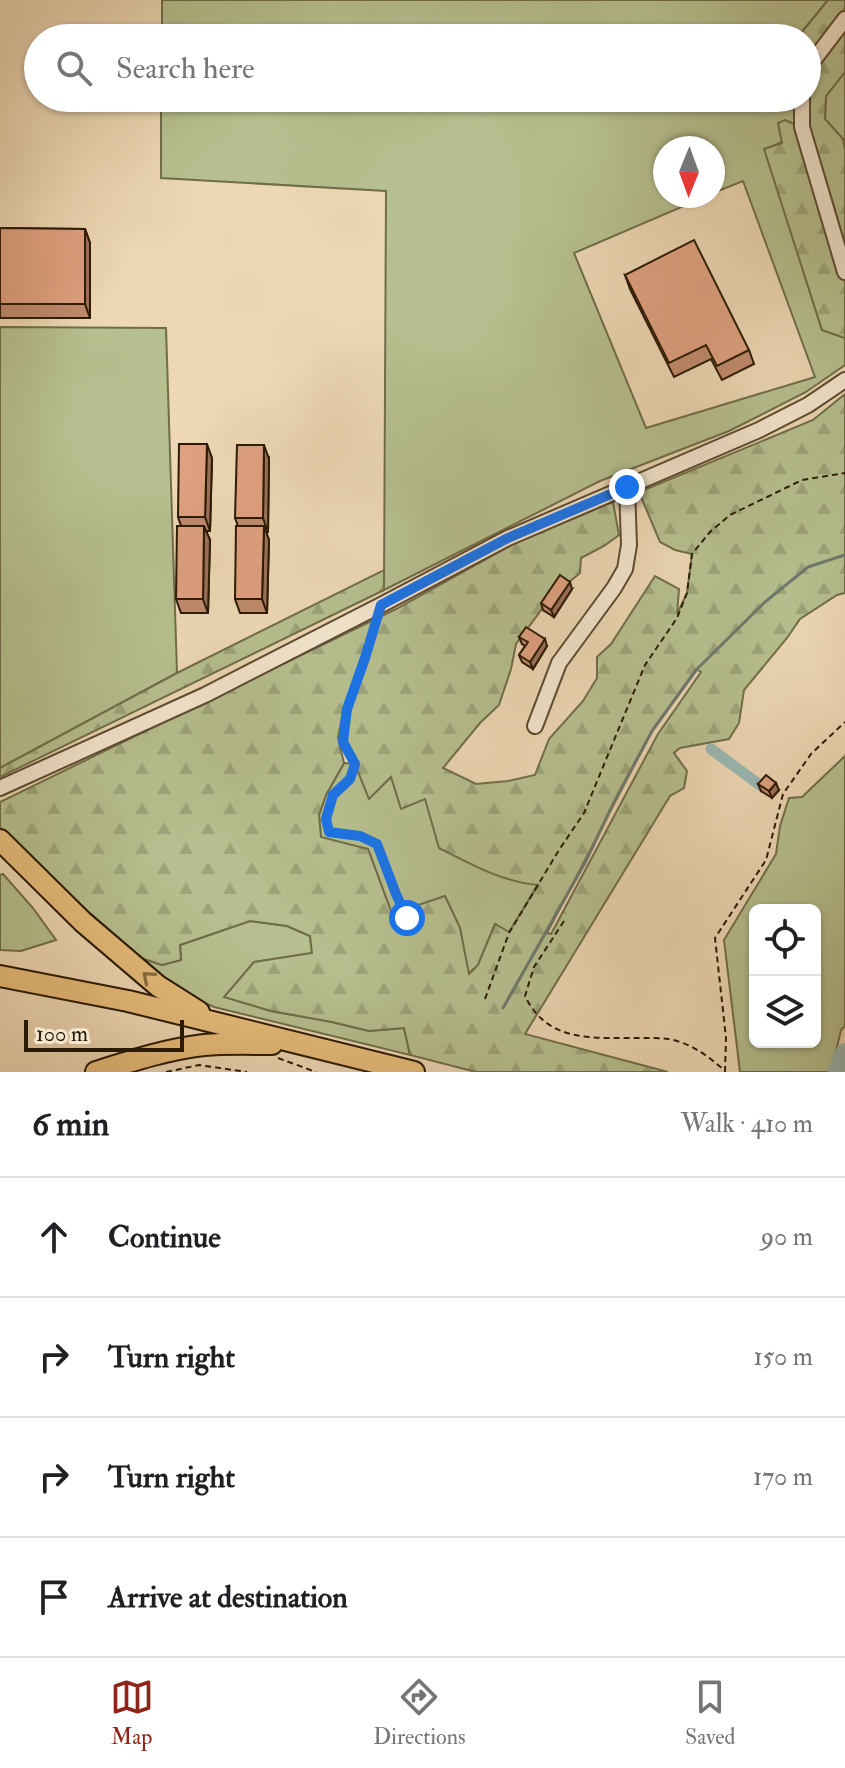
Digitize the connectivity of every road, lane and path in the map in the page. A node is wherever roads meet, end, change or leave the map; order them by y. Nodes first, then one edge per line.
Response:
1 (845, 19) edge
2 (821, 50) edge
3 (802, 112) edge
4 (845, 272) edge
5 (845, 380) edge
6 (845, 473) edge
7 (627, 487) junction
8 (381, 605) junction
9 (845, 722) edge
10 (535, 726) dead end
11 (0, 788) edge
12 (0, 840) edge
13 (564, 921) dead end
14 (407, 923) dead end
15 (0, 976) edge
16 (485, 999) dead end
17 (212, 1021) junction
18 (306, 1045) junction
19 (725, 1071) edge
20 (96, 1072) edge
21 (166, 1072) edge
22 (247, 1072) edge
23 (414, 1072) edge

1 - 2 street
3 - 4 street
5 - 7 street
6 - 16 path
7 - 8 street
7 - 10 street
8 - 11 street
8 - 14 path
9 - 19 path
17 -> 12 highway
13 - 19 path
15 - 17 highway
17 - 18 highway
18 - 20 highway
18 - 23 highway
21 - 22 path

